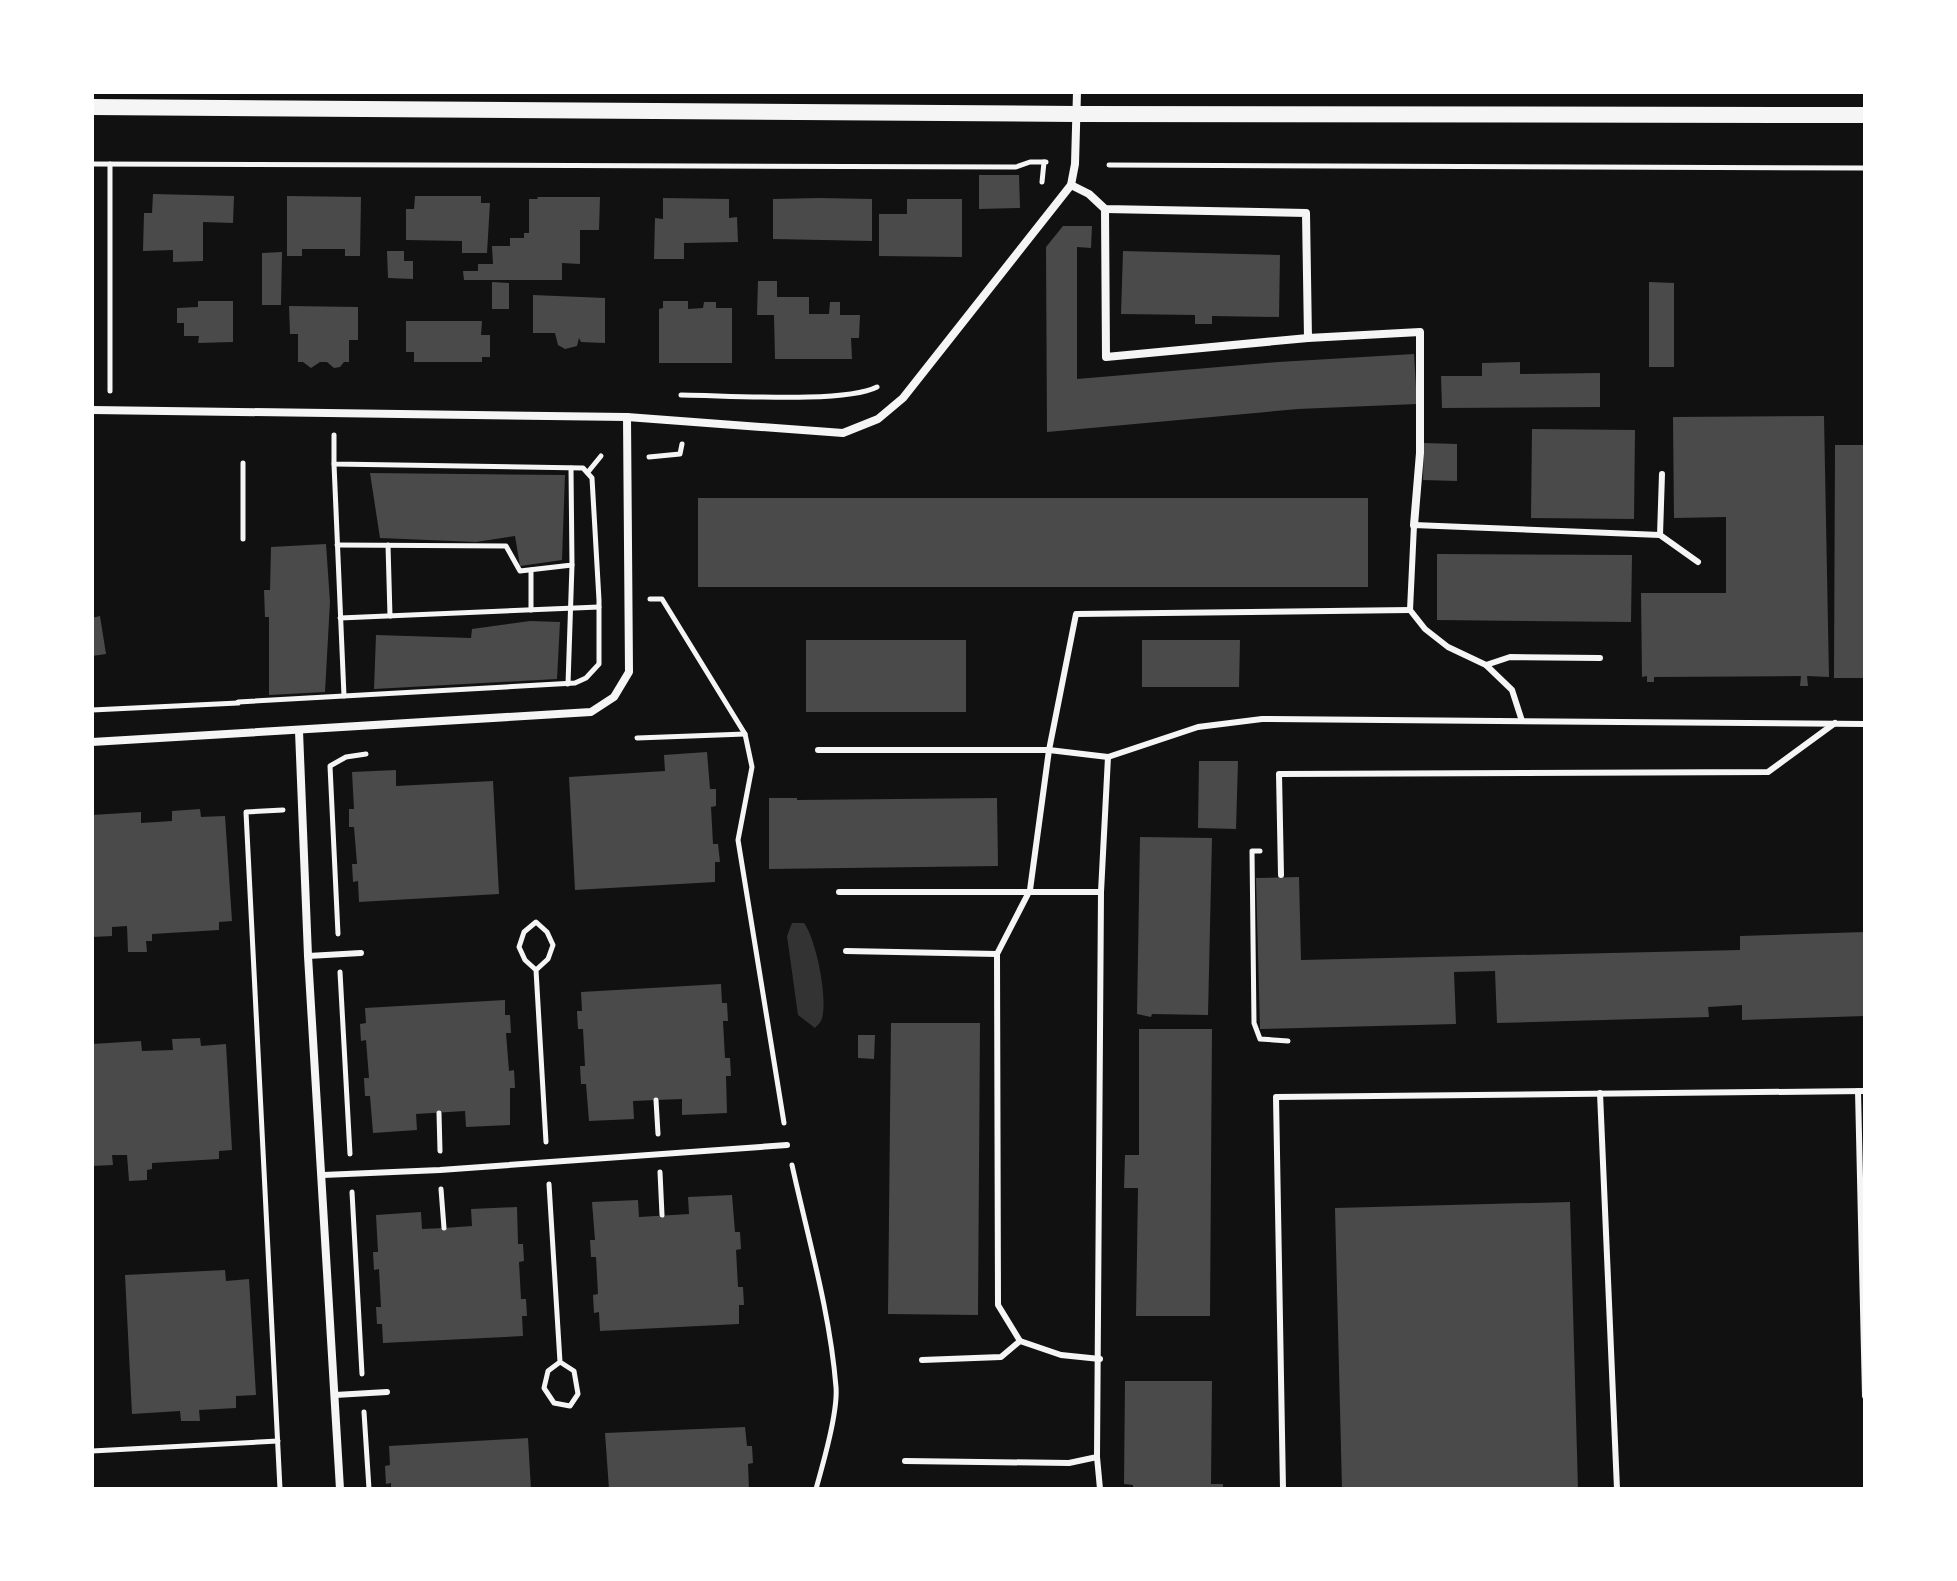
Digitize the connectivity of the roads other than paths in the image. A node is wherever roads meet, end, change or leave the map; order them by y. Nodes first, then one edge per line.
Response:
1 (1077, 92) edge
2 (92, 107) edge
3 (1076, 114) junction
4 (1865, 115) edge
5 (1071, 185) junction
6 (1105, 209) junction
7 (1308, 338) junction
8 (92, 410) edge
9 (627, 417) junction
10 (1662, 474) dead end
11 (1414, 525) junction
12 (1660, 535) junction
13 (1698, 562) dead end
14 (1410, 610) junction
15 (1600, 658) dead end
16 (1486, 665) junction
17 (1522, 721) junction
18 (1835, 723) junction
19 (1865, 724) edge
20 (299, 731) junction
21 (92, 742) edge
22 (818, 750) dead end
23 (1049, 750) junction
24 (1108, 757) junction
25 (1281, 875) dead end
26 (1030, 890) junction
27 (839, 892) dead end
28 (1101, 892) junction
29 (846, 951) dead end
30 (361, 953) dead end
31 (997, 954) junction
32 (308, 956) junction
33 (1861, 1091) edge
34 (1600, 1093) junction
35 (787, 1145) road end
36 (323, 1175) junction
37 (1020, 1341) junction
38 (1100, 1359) junction
39 (922, 1360) dead end
40 (387, 1392) dead end
41 (335, 1395) junction
42 (1865, 1396) edge
43 (1097, 1457) junction
44 (905, 1461) dead end
45 (340, 1489) edge
46 (1100, 1489) edge
47 (1283, 1489) edge
48 (1617, 1489) edge

1 - 3 street
2 - 3 main road
3 - 4 main road
3 - 5 street
5 - 6 street
5 - 9 street
6 - 7 street
6 - 7 street
7 - 11 street
8 - 9 street
9 - 20 street
10 - 12 lane
11 - 12 lane
11 - 14 lane
12 - 13 lane
14 - 16 lane
14 - 23 lane
15 - 16 lane
16 - 17 lane
17 - 18 lane
17 - 24 lane
18 - 19 lane
18 - 25 lane
20 - 21 street
20 - 32 street
22 - 23 lane
23 - 24 lane
23 - 26 lane
24 - 28 lane
26 - 27 lane
26 - 28 lane
26 - 31 lane
28 - 38 lane
29 - 31 lane
30 - 32 lane
31 - 37 lane
32 - 36 street
33 - 34 lane
33 - 42 lane
34 - 47 lane
34 - 48 lane
35 - 36 lane
36 - 41 street
37 - 38 lane
37 - 39 lane
38 - 43 lane
40 - 41 lane
41 - 45 street
43 - 44 lane
43 - 46 lane

